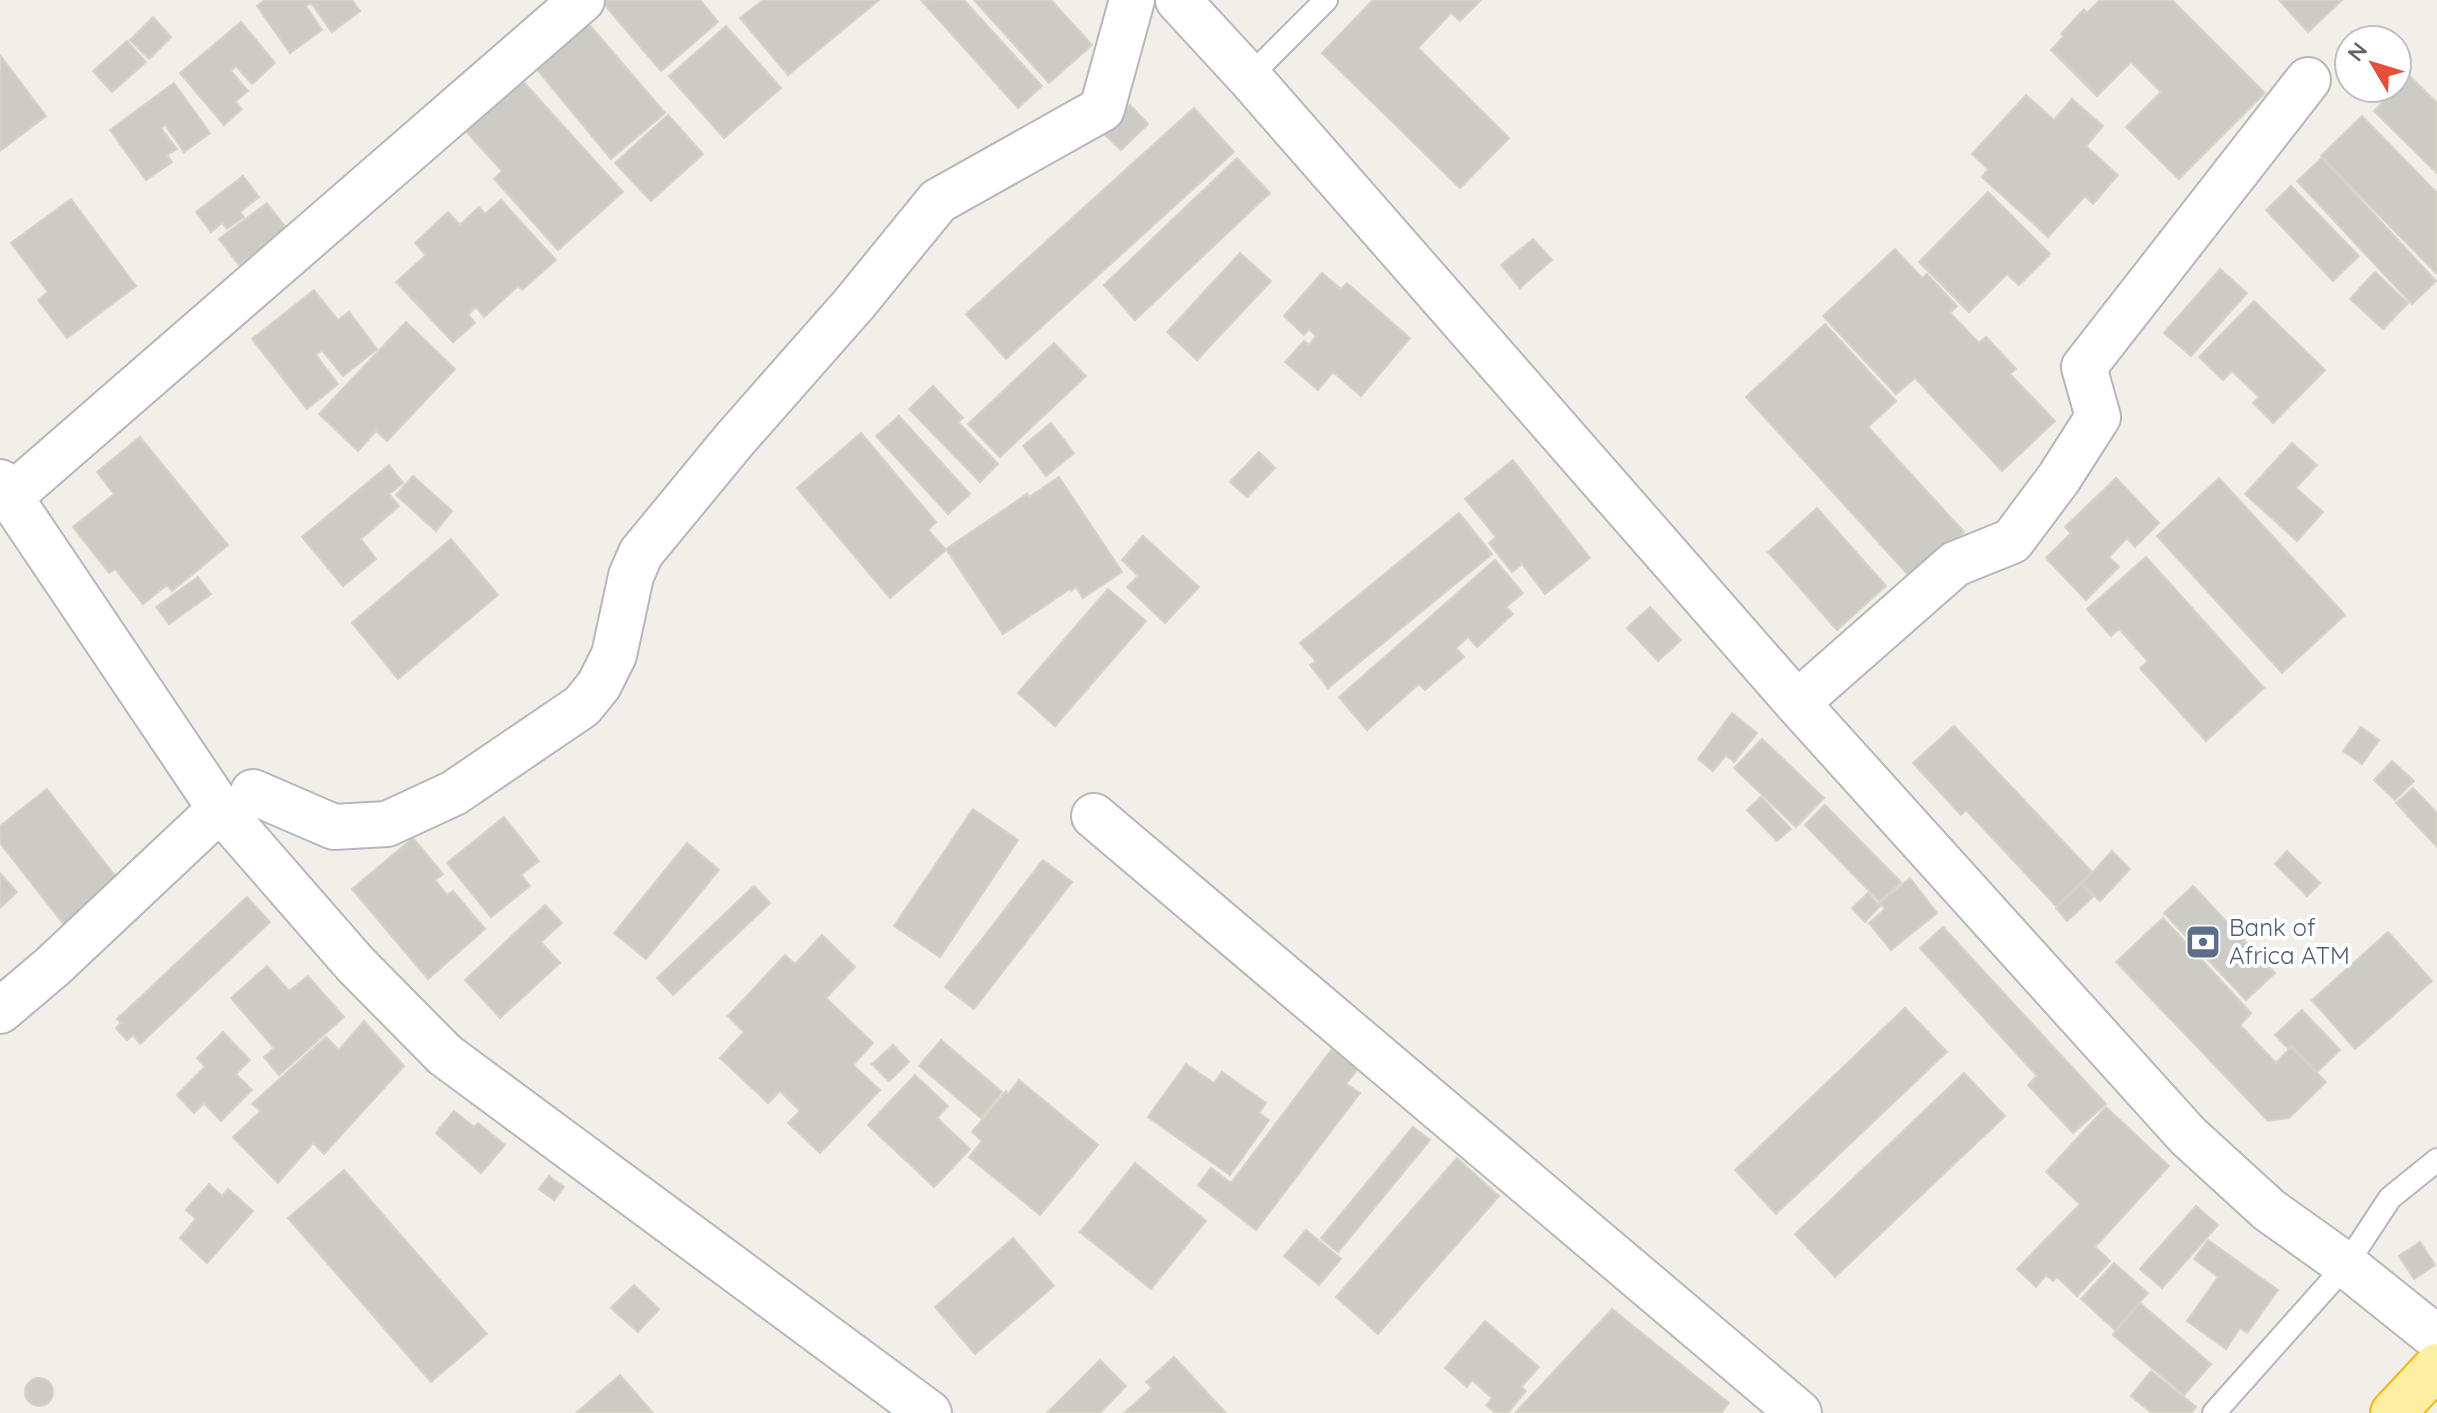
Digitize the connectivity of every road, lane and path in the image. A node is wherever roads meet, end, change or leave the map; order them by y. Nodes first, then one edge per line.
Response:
1 (582, 0) edge
2 (1132, 0) edge
3 (1178, 0) edge
4 (1326, 0) edge
5 (1249, 77) junction
6 (2308, 80) dead end
7 (6, 489) edge
8 (1797, 703) junction
9 (236, 800) junction
10 (1094, 816) dead end
11 (0, 1011) edge
12 (2437, 1160) edge
13 (2346, 1265) junction
14 (2437, 1338) edge
15 (2437, 1366) edge
16 (929, 1413) edge
17 (1799, 1413) edge
18 (2214, 1413) edge
19 (2393, 1413) edge

1 - 7 street
2 - 9 street
3 - 5 street
4 - 5 lane
5 - 8 street
6 - 8 street
7 - 9 street
8 - 13 street
9 - 11 street
9 - 16 street
10 - 17 street
12 - 13 lane
13 - 14 street
13 - 18 lane
15 - 19 highway

